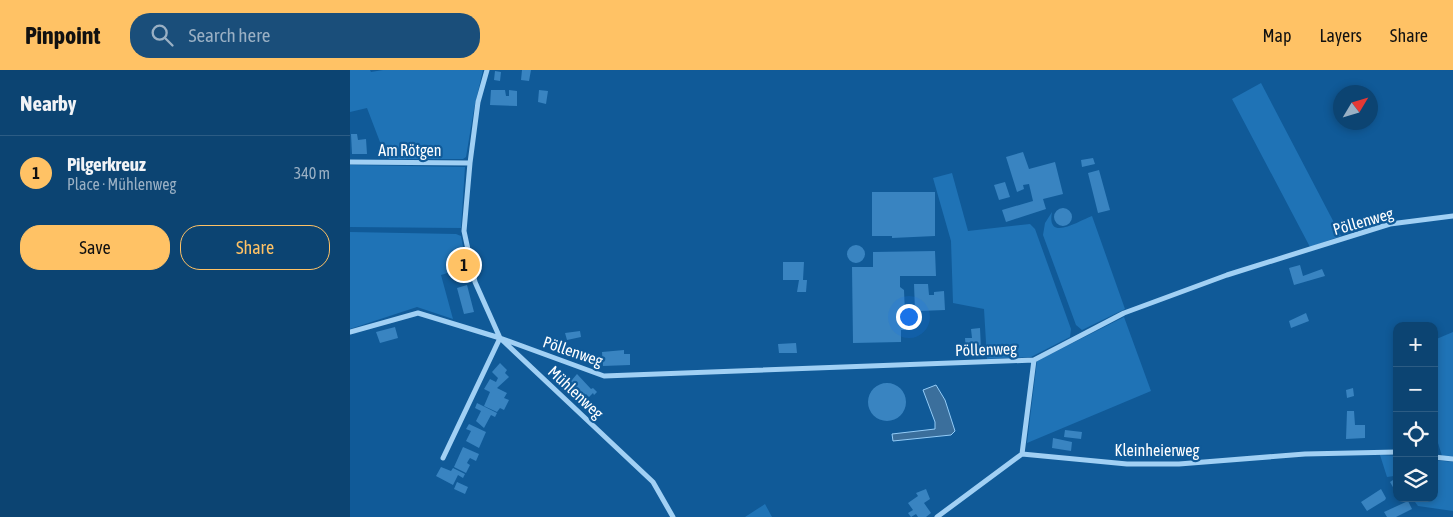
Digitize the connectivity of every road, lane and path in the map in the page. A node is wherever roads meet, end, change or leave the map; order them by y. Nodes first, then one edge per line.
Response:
1 (487, 70) edge
2 (350, 162) edge
3 (470, 163) junction
4 (1453, 216) edge
5 (350, 332) edge
6 (500, 338) junction
7 (1034, 360) junction
8 (1393, 452) edge
9 (1022, 454) junction
10 (1438, 457) edge
11 (442, 458) dead end
12 (1453, 459) edge
13 (672, 517) edge
14 (938, 517) edge

1 - 3 street, Mühlenweg
2 - 3 street, Am Rötgen
3 - 6 street, Mühlenweg
4 - 7 street, Pöllenweg
5 - 6 street, Pöllenweg
6 - 7 street, Pöllenweg
6 - 11 street
6 - 13 street, Mühlenweg
7 - 9 street
8 - 9 street, Kleinheierweg
9 - 14 street
10 - 12 street

